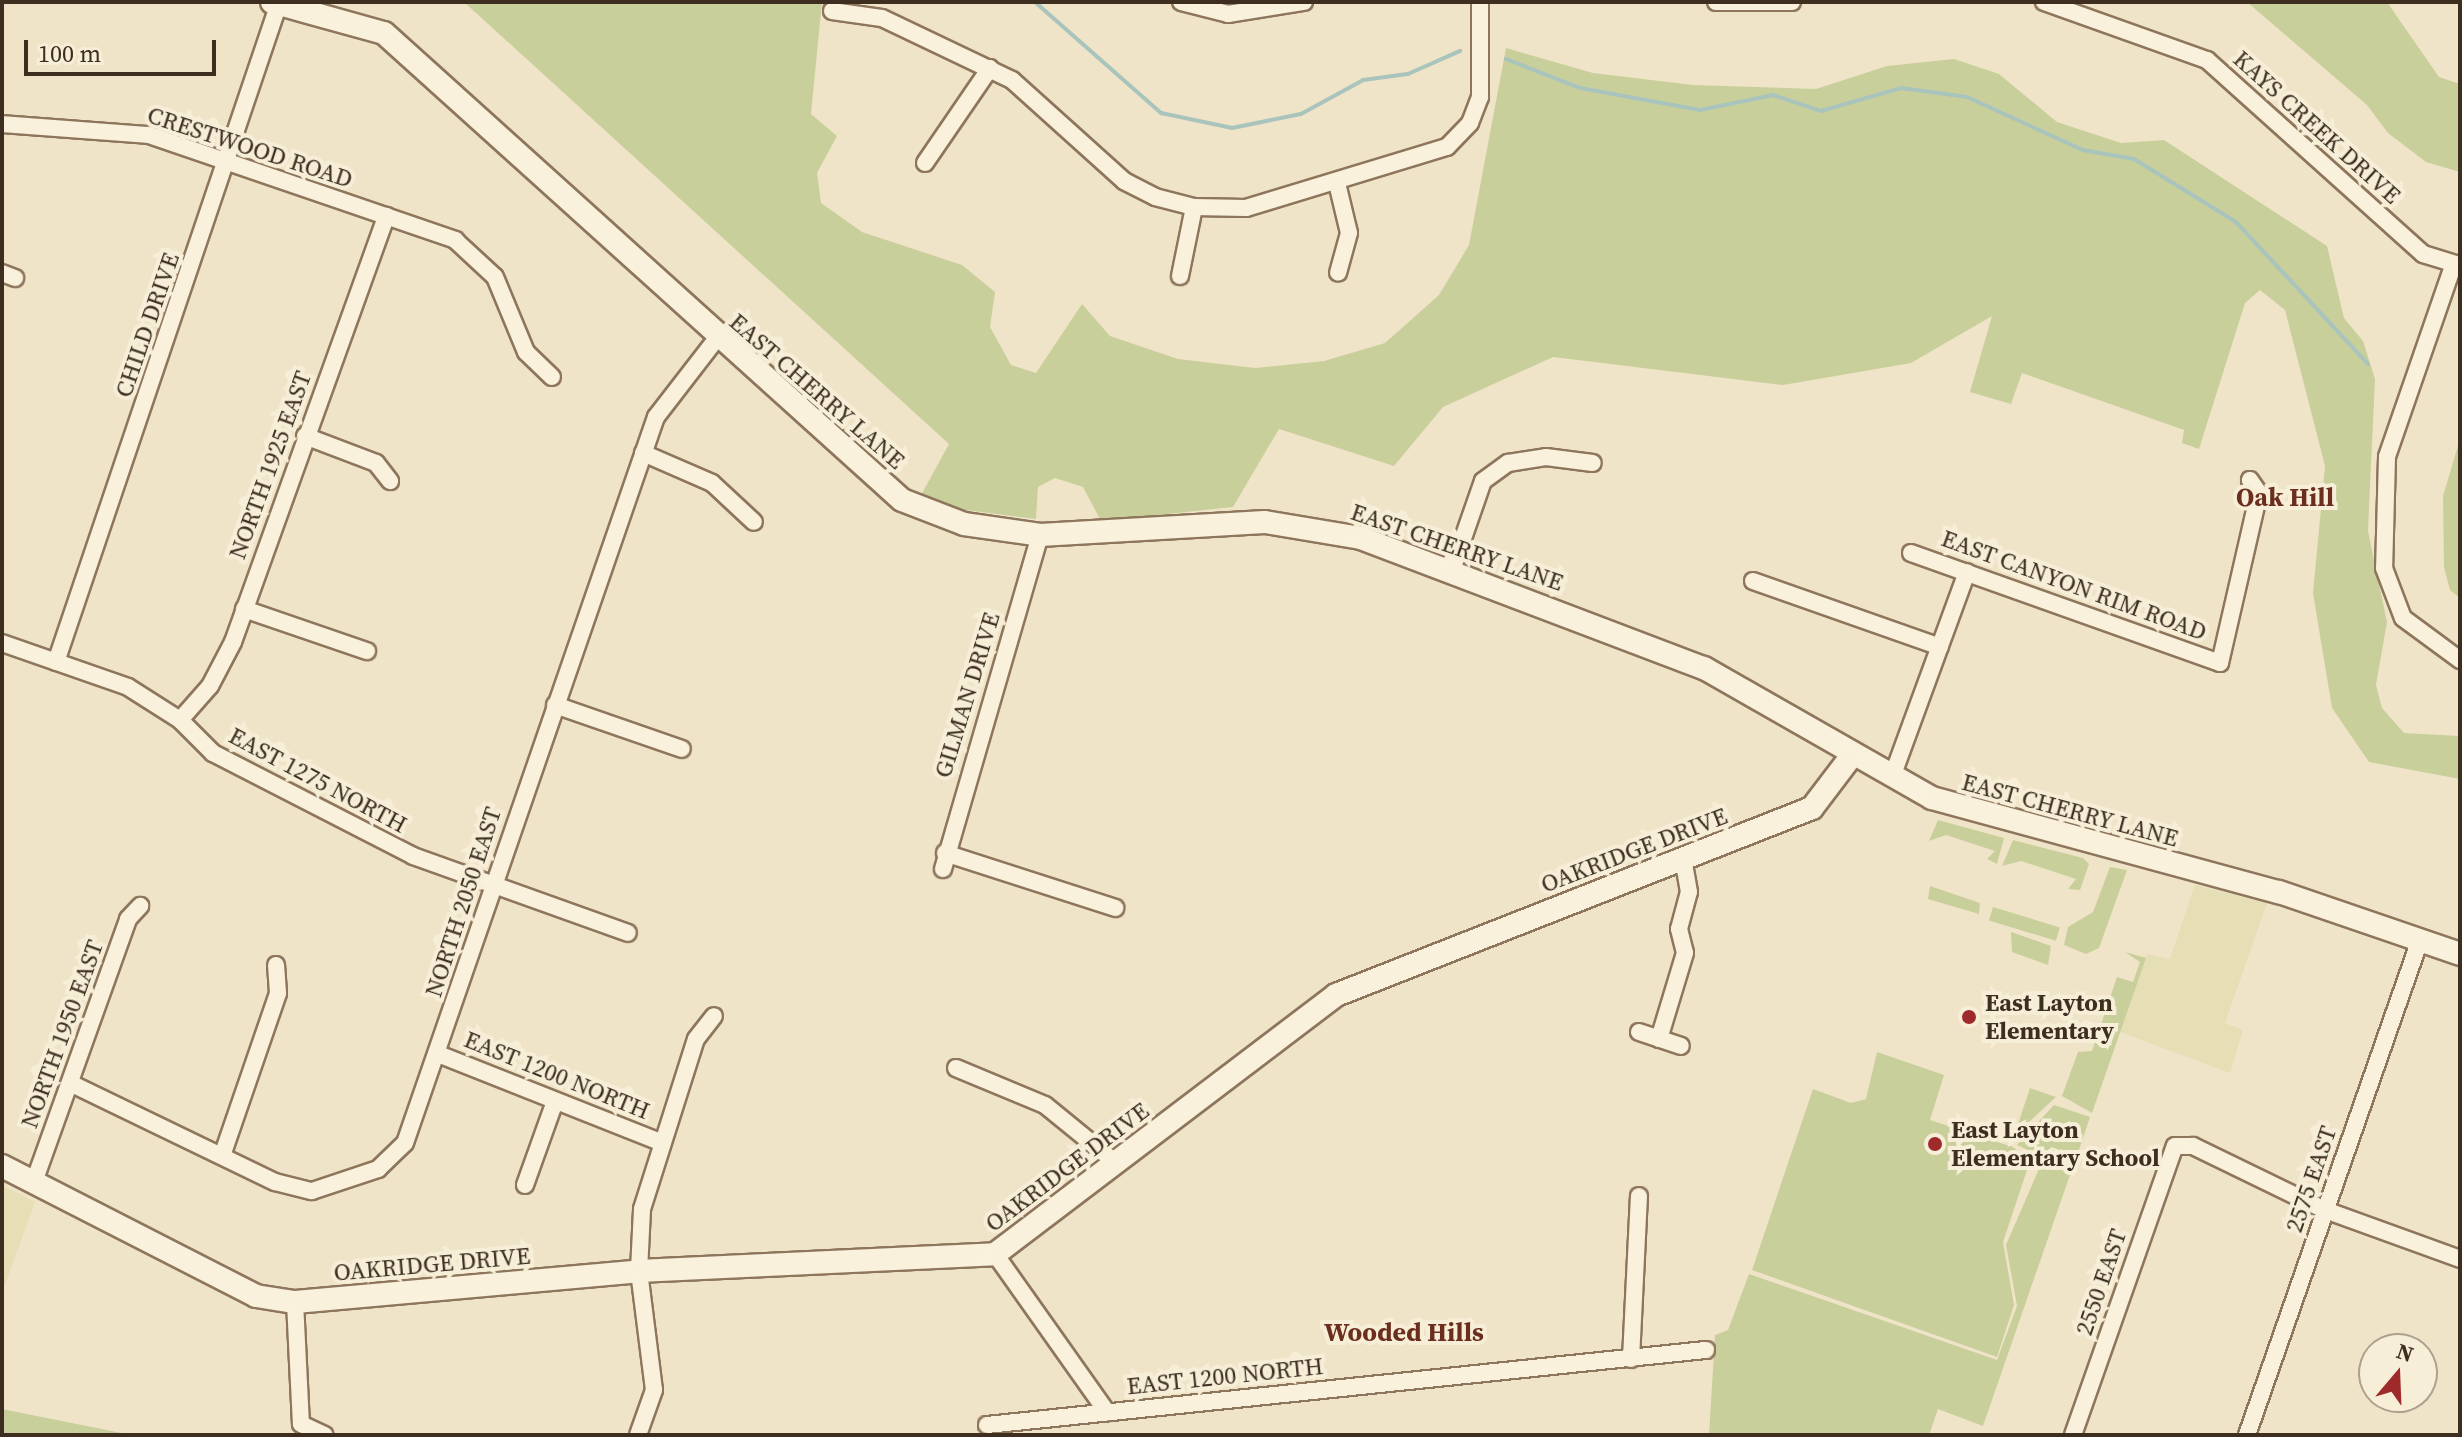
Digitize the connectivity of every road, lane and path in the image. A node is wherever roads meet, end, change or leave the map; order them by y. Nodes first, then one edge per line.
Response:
1 (272, 2) edge
2 (1181, 2) edge
3 (1304, 2) edge
4 (1480, 2) edge
5 (1716, 2) edge
6 (1792, 2) edge
7 (2044, 2) edge
8 (279, 3) edge
9 (832, 11) dead end
10 (990, 68) junction
11 (2, 124) edge
12 (229, 162) junction
13 (925, 163) dead end
14 (1337, 183) junction
15 (1194, 207) junction
16 (386, 216) junction
17 (2456, 265) edge
18 (1338, 273) dead end
19 (1180, 276) dead end
20 (717, 338) junction
21 (552, 377) dead end
22 (305, 436) junction
23 (643, 453) junction
24 (1593, 463) dead end
25 (2250, 480) dead end
26 (390, 481) dead end
27 (754, 522) dead end
28 (1040, 535) junction
29 (1911, 553) dead end
30 (1452, 570) junction
31 (1967, 572) junction
32 (1753, 581) dead end
33 (244, 609) junction
34 (2, 643) edge
35 (1940, 647) junction
36 (367, 651) dead end
37 (2460, 660) edge
38 (56, 662) junction
39 (555, 705) junction
40 (180, 720) junction
41 (682, 749) dead end
42 (1853, 754) junction
43 (1892, 777) junction
44 (1683, 858) junction
45 (494, 890) junction
46 (140, 906) dead end
47 (1115, 908) dead end
48 (628, 933) dead end
49 (2420, 940) junction
50 (2460, 954) edge
51 (276, 965) dead end
52 (714, 1016) dead end
53 (1639, 1032) dead end
54 (1659, 1039) junction
55 (1681, 1046) dead end
56 (438, 1054) junction
57 (956, 1068) dead end
58 (70, 1083) junction
59 (555, 1101) junction
60 (658, 1141) junction
61 (222, 1156) junction
62 (1116, 1163) junction
63 (2, 1166) edge
64 (34, 1182) junction
65 (525, 1185) dead end
66 (1639, 1196) dead end
67 (2325, 1210) junction
68 (995, 1254) junction
69 (2460, 1259) edge
70 (639, 1271) junction
71 (295, 1302) junction
72 (1706, 1350) dead end
73 (1631, 1359) junction
74 (1107, 1412) junction
75 (987, 1425) dead end
76 (325, 1435) edge
77 (638, 1435) edge
78 (2073, 1435) edge
79 (2247, 1435) edge

1 - 8 street, EAST CHERRY LANE
2 - 3 street
4 - 14 street
5 - 6 street
7 - 17 street, KAYS CREEK DRIVE
8 - 12 street, CHILD DRIVE
8 - 20 street, EAST CHERRY LANE
9 - 10 street
10 - 13 street
10 - 15 street
11 - 12 street, CRESTWOOD ROAD
12 - 16 street, CRESTWOOD ROAD
12 - 38 street, CHILD DRIVE
14 - 15 street
14 - 18 street
15 - 19 street
16 - 21 street, CRESTWOOD ROAD
16 - 22 street, NORTH 1925 EAST
17 - 37 street
20 - 23 street, NORTH 2050 EAST
20 - 28 street, EAST CHERRY LANE
22 - 26 street
22 - 33 street, NORTH 1925 EAST
23 - 27 street
23 - 39 street, NORTH 2050 EAST
24 - 30 street
25 - 31 street, EAST CANYON RIM ROAD
28 - 30 street, EAST CHERRY LANE
28 - 47 street, GILMAN DRIVE
29 - 31 street, EAST CANYON RIM ROAD
30 - 42 street, EAST CHERRY LANE
31 - 35 street
32 - 35 street
33 - 36 street
33 - 40 street, NORTH 1925 EAST
34 - 38 street, EAST 1275 NORTH
35 - 43 street
38 - 40 street, EAST 1275 NORTH
39 - 41 street
39 - 45 street, NORTH 2050 EAST
40 - 45 street, EAST 1275 NORTH
42 - 43 street, EAST CHERRY LANE
42 - 44 street, OAKRIDGE DRIVE
43 - 49 street, EAST CHERRY LANE
44 - 54 street
44 - 62 street, OAKRIDGE DRIVE
45 - 48 street, EAST 1275 NORTH
45 - 56 street, NORTH 2050 EAST
46 - 58 street, NORTH 1950 EAST
49 - 50 street, EAST CHERRY LANE
49 - 67 street, 2575 EAST
51 - 61 street
52 - 60 street
53 - 54 street
54 - 55 street
56 - 59 street, EAST 1200 NORTH
56 - 61 street, NORTH 2050 EAST
57 - 62 street
58 - 61 street, NORTH 2050 EAST
58 - 64 street, NORTH 1950 EAST
59 - 60 street, EAST 1200 NORTH
59 - 65 street
60 - 70 street
62 - 68 street, OAKRIDGE DRIVE
63 - 64 street, OAKRIDGE DRIVE
64 - 71 street, OAKRIDGE DRIVE
66 - 73 street
67 - 69 street
67 - 78 street, 2550 EAST
67 - 79 street, 2575 EAST
68 - 70 street, OAKRIDGE DRIVE
68 - 74 street
70 - 71 street, OAKRIDGE DRIVE
70 - 77 street
71 - 76 street
72 - 73 street, EAST 1200 NORTH
73 - 74 street, EAST 1200 NORTH
74 - 75 street, EAST 1200 NORTH

